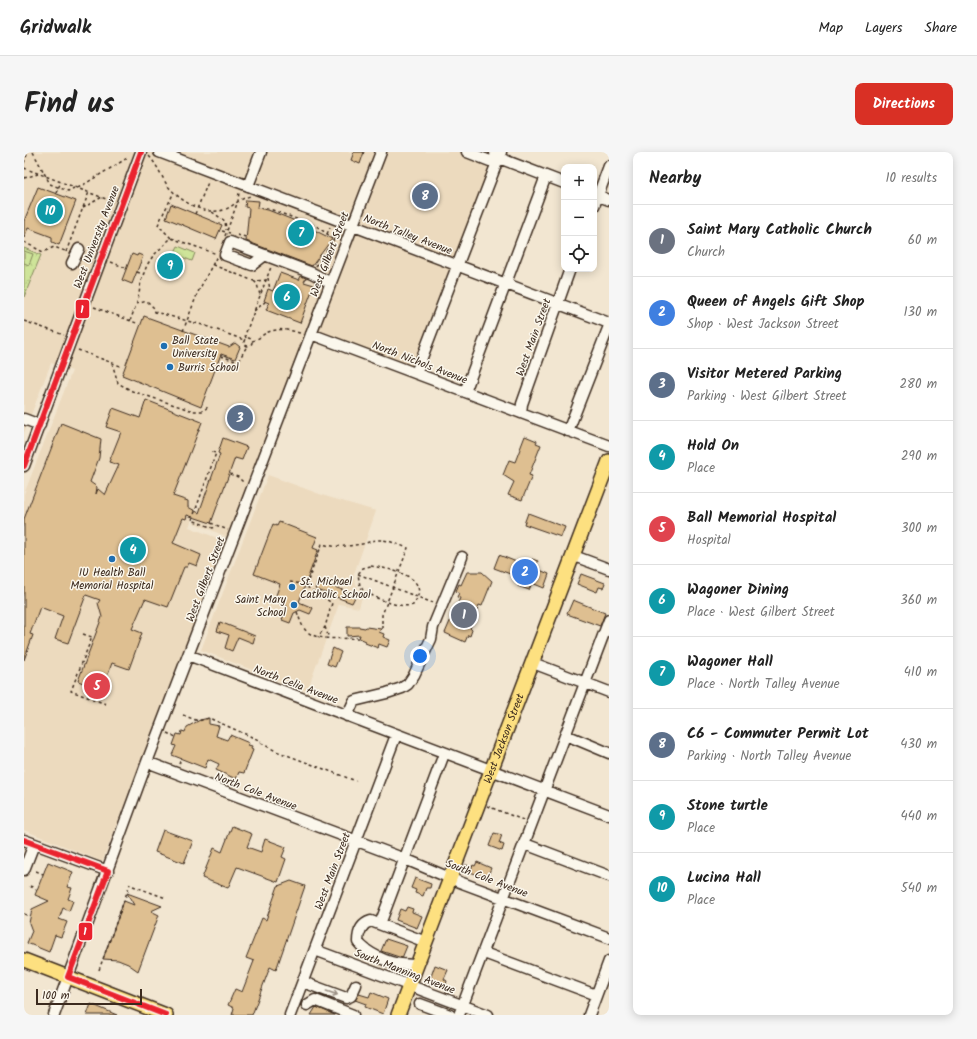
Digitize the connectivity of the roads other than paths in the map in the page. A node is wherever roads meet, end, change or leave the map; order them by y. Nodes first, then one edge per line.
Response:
1 (159, 152) edge
2 (261, 152) edge
3 (381, 152) edge
4 (467, 152) edge
5 (145, 154) edge
6 (498, 154) edge
7 (609, 166) edge
8 (546, 176) junction
9 (561, 182) edge
10 (244, 184) junction
11 (597, 193) edge
12 (597, 198) edge
13 (609, 200) edge
14 (353, 226) junction
15 (265, 255) dead end
16 (457, 266) junction
17 (569, 272) edge
18 (331, 283) junction
19 (506, 284) junction
20 (558, 304) junction
21 (609, 324) edge
22 (311, 334) junction
23 (416, 373) junction
24 (465, 392) junction
25 (520, 413) junction
26 (24, 419) edge
27 (40, 425) junction
28 (568, 431) junction
29 (609, 446) edge
30 (609, 461) edge
31 (24, 466) edge
32 (574, 556) junction
33 (462, 557) dead end
34 (609, 569) edge
35 (608, 626) edge
36 (188, 655) junction
37 (533, 663) junction
38 (585, 683) junction
39 (609, 692) edge
40 (347, 716) junction
41 (396, 735) junction
42 (566, 736) junction
43 (609, 753) edge
44 (444, 754) junction
45 (147, 762) junction
46 (492, 771) junction
47 (544, 790) junction
48 (609, 815) edge
49 (24, 840) edge
50 (356, 840) junction
51 (34, 844) junction
52 (525, 844) junction
53 (405, 859) junction
54 (24, 870) edge
55 (108, 871) junction
56 (609, 876) edge
57 (451, 878) junction
58 (504, 898) junction
59 (380, 924) junction
60 (609, 938) edge
61 (426, 942) junction
62 (315, 950) junction
63 (370, 953) junction
64 (484, 953) junction
65 (24, 960) edge
66 (609, 960) edge
67 (417, 966) junction
68 (362, 968) junction
69 (68, 977) junction
70 (303, 982) junction
71 (356, 985) dead end
72 (409, 986) junction
73 (596, 995) junction
74 (420, 1004) dead end
75 (307, 1005) dead end
76 (462, 1010) edge
77 (54, 1015) edge
78 (166, 1015) edge
79 (290, 1015) edge
80 (353, 1015) edge
81 (398, 1015) edge
82 (450, 1015) edge
83 (488, 1015) edge
84 (589, 1015) edge

1 - 10 street, North Talley Avenue
2 - 10 street
3 - 14 street, West Gilbert Street
4 - 6 street
5 - 27 street, West University Avenue
6 - 8 street
6 - 16 street
7 - 11 street
8 - 9 street
8 - 19 street
10 - 14 street, North Talley Avenue
12 - 13 street
14 - 16 street, North Talley Avenue
14 - 18 street, West Gilbert Street
15 - 18 street
16 - 19 street, North Talley Avenue
16 - 23 street
17 - 20 street, West Main Street
18 - 22 street, West Gilbert Street
19 - 20 street, North Talley Avenue
19 - 24 street
20 - 21 street, North Talley Avenue
20 - 25 street, West Main Street
21 - 28 street
22 - 23 street, North Nichols Avenue
22 - 36 street, West Gilbert Street
23 - 24 street, North Nichols Avenue
24 - 25 street, North Nichols Avenue
25 - 28 street, North Nichols Avenue
26 - 27 street
27 - 31 street, West University Avenue
28 - 29 street, North Nichols Avenue
30 - 32 main road, West Jackson Street
32 - 34 street
32 - 37 main road, West Jackson Street
33 - 40 street
35 - 38 street
36 - 40 street, North Celia Avenue
36 - 45 street, West Gilbert Street
37 - 38 street
37 - 46 main road, West Jackson Street
38 - 39 street
38 - 42 street
40 - 41 street, North Celia Avenue
41 - 44 street, North Celia Avenue
41 - 50 street, West Main Street
42 - 43 street
42 - 47 street
44 - 46 street, North Celia Avenue
44 - 53 street
45 - 50 street, North Cole Avenue
45 - 55 street, West Gilbert Street
46 - 47 street, North Celia Avenue
46 - 57 main road, West Jackson Street
47 - 48 street, North Celia Avenue
47 - 52 street
49 - 51 street
50 - 53 street, South Cole Avenue
50 - 62 street, West Main Street
51 - 54 street
51 - 55 street
52 - 56 street
52 - 58 street
53 - 57 street, South Cole Avenue
53 - 59 street
55 - 69 street, West Gilbert Street
57 - 58 street, South Cole Avenue
57 - 61 main road, West Jackson Street
58 - 60 street, South Cole Avenue
58 - 64 street
59 - 61 street
59 - 63 street
61 - 67 main road, West Jackson Street
62 - 68 street, South Manning Avenue
62 - 70 street, West Main Street
63 - 67 street
63 - 68 street
64 - 73 street
64 - 76 street
65 - 69 main road
66 - 73 street
67 - 72 main road, West Jackson Street
68 - 72 street, South Manning Avenue
69 - 77 street, West Gilbert Street
69 - 78 main road
70 -> 71 street
70 - 79 street, West Main Street
72 - 76 street, South Manning Avenue
72 - 81 main road, West Jackson Street
73 - 84 street
74 - 82 street
75 - 80 street
76 - 83 street, South Manning Avenue

